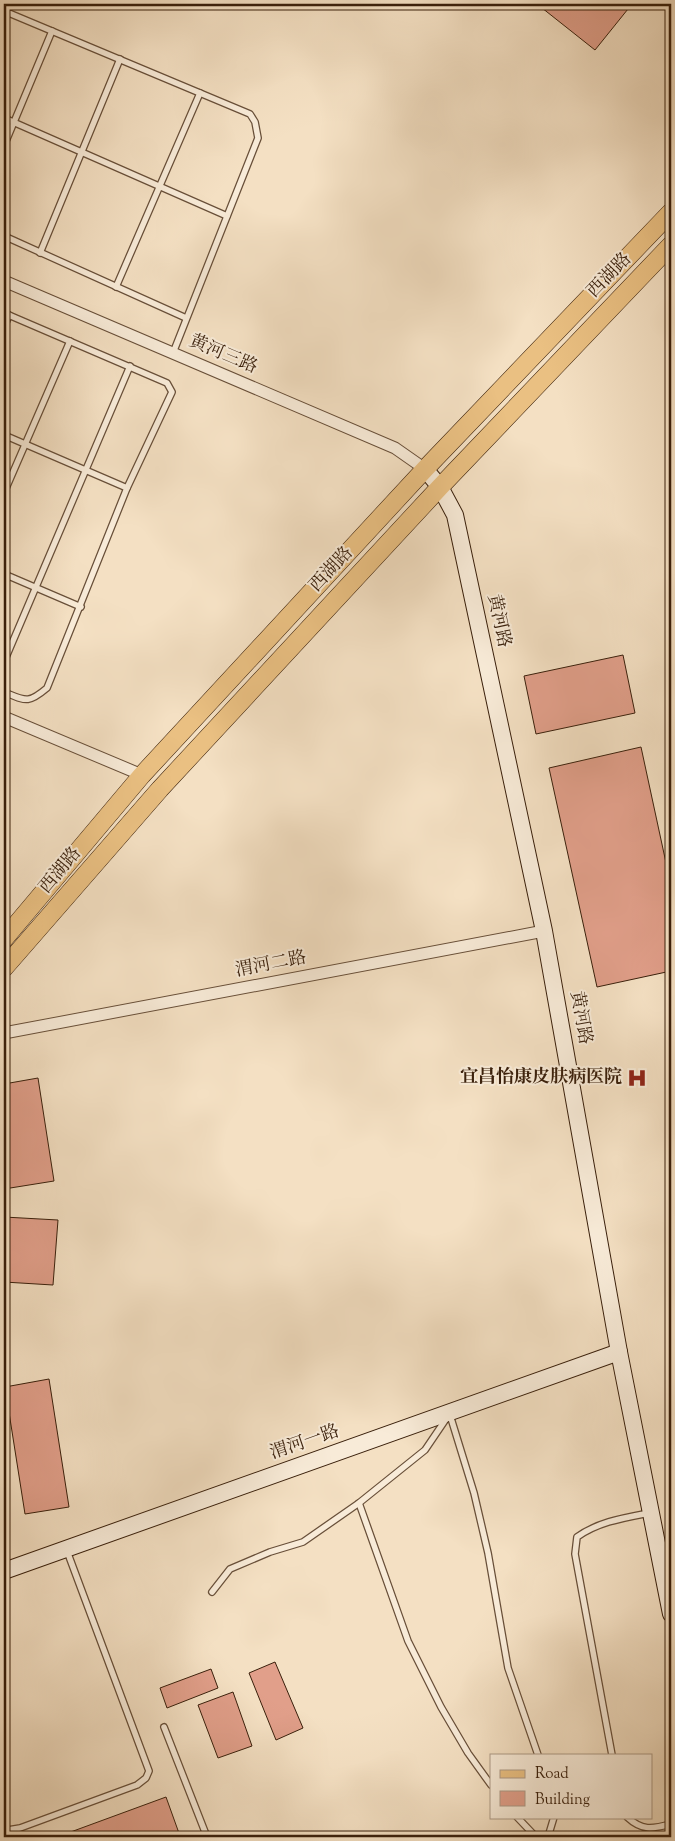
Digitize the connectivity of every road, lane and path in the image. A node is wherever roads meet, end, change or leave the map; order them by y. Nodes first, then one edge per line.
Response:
1 (4, 11) edge
2 (52, 31) junction
3 (120, 59) junction
4 (200, 93) junction
5 (4, 118) edge
6 (14, 122) junction
7 (4, 146) edge
8 (82, 152) junction
9 (160, 186) junction
10 (671, 212) edge
11 (227, 216) junction
12 (4, 236) edge
13 (671, 245) edge
14 (40, 254) junction
15 (4, 281) edge
16 (116, 287) junction
17 (7, 314) edge
18 (186, 318) junction
19 (4, 328) edge
20 (70, 341) junction
21 (173, 353) junction
22 (130, 366) junction
23 (4, 436) edge
24 (25, 445) junction
25 (425, 469) junction
26 (86, 470) junction
27 (440, 487) junction
28 (127, 488) junction
29 (4, 493) edge
30 (4, 574) edge
31 (36, 587) junction
32 (81, 606) junction
33 (4, 662) edge
34 (4, 692) edge
35 (4, 717) edge
36 (142, 775) junction
37 (544, 931) junction
38 (4, 939) edge
39 (4, 968) edge
40 (4, 1033) edge
41 (619, 1352) junction
42 (450, 1413) junction
43 (359, 1503) junction
44 (650, 1512) junction
45 (66, 1549) junction
46 (4, 1571) edge
47 (212, 1592) dead end
48 (671, 1614) edge
49 (164, 1727) dead end
50 (538, 1754) edge
51 (612, 1754) edge
52 (490, 1784) edge
53 (519, 1818) edge
54 (554, 1818) edge
55 (628, 1818) edge
56 (671, 1824) edge
57 (4, 1828) edge
58 (207, 1837) edge
59 (536, 1837) edge
60 (548, 1837) edge

1 - 2 lane
2 - 3 lane
2 - 6 lane
3 - 4 lane
3 - 8 lane
4 - 9 lane
4 - 11 lane
5 - 6 lane
6 - 7 lane
6 - 8 lane
8 - 9 lane
8 - 14 lane
9 - 11 lane
9 - 16 lane
10 - 25 main road, 西湖路
11 - 18 lane
12 - 14 lane
13 - 27 main road, 西湖路
14 - 16 lane
15 - 21 street, 黄河三路
16 - 18 lane
17 - 19 lane
17 - 20 lane
18 - 21 lane
20 - 22 lane
20 - 24 lane
21 - 25 street, 黄河三路
22 - 26 lane
22 - 28 lane
23 - 24 lane
24 - 26 lane
24 - 29 lane
25 - 27 main road, 黄河路
25 - 36 main road, 西湖路
26 - 28 lane
26 - 31 lane
27 - 37 main road, 黄河路
27 - 39 main road, 西湖路
28 - 32 lane
30 - 31 lane
31 - 32 lane
31 - 33 lane
32 - 34 lane
35 - 36 street
36 - 38 main road, 西湖路
37 - 40 street, 渭河二路
37 - 41 main road, 黄河路
41 - 42 main road, 渭河一路
41 - 44 main road, 黄河路
42 - 43 lane
42 - 45 main road, 渭河一路
42 - 50 lane
43 - 47 lane
43 - 52 lane
44 - 48 main road, 黄河路
44 - 51 lane
45 - 46 main road, 渭河一路
45 - 57 lane
49 - 58 lane
53 - 59 lane
54 - 60 lane
55 - 56 lane

